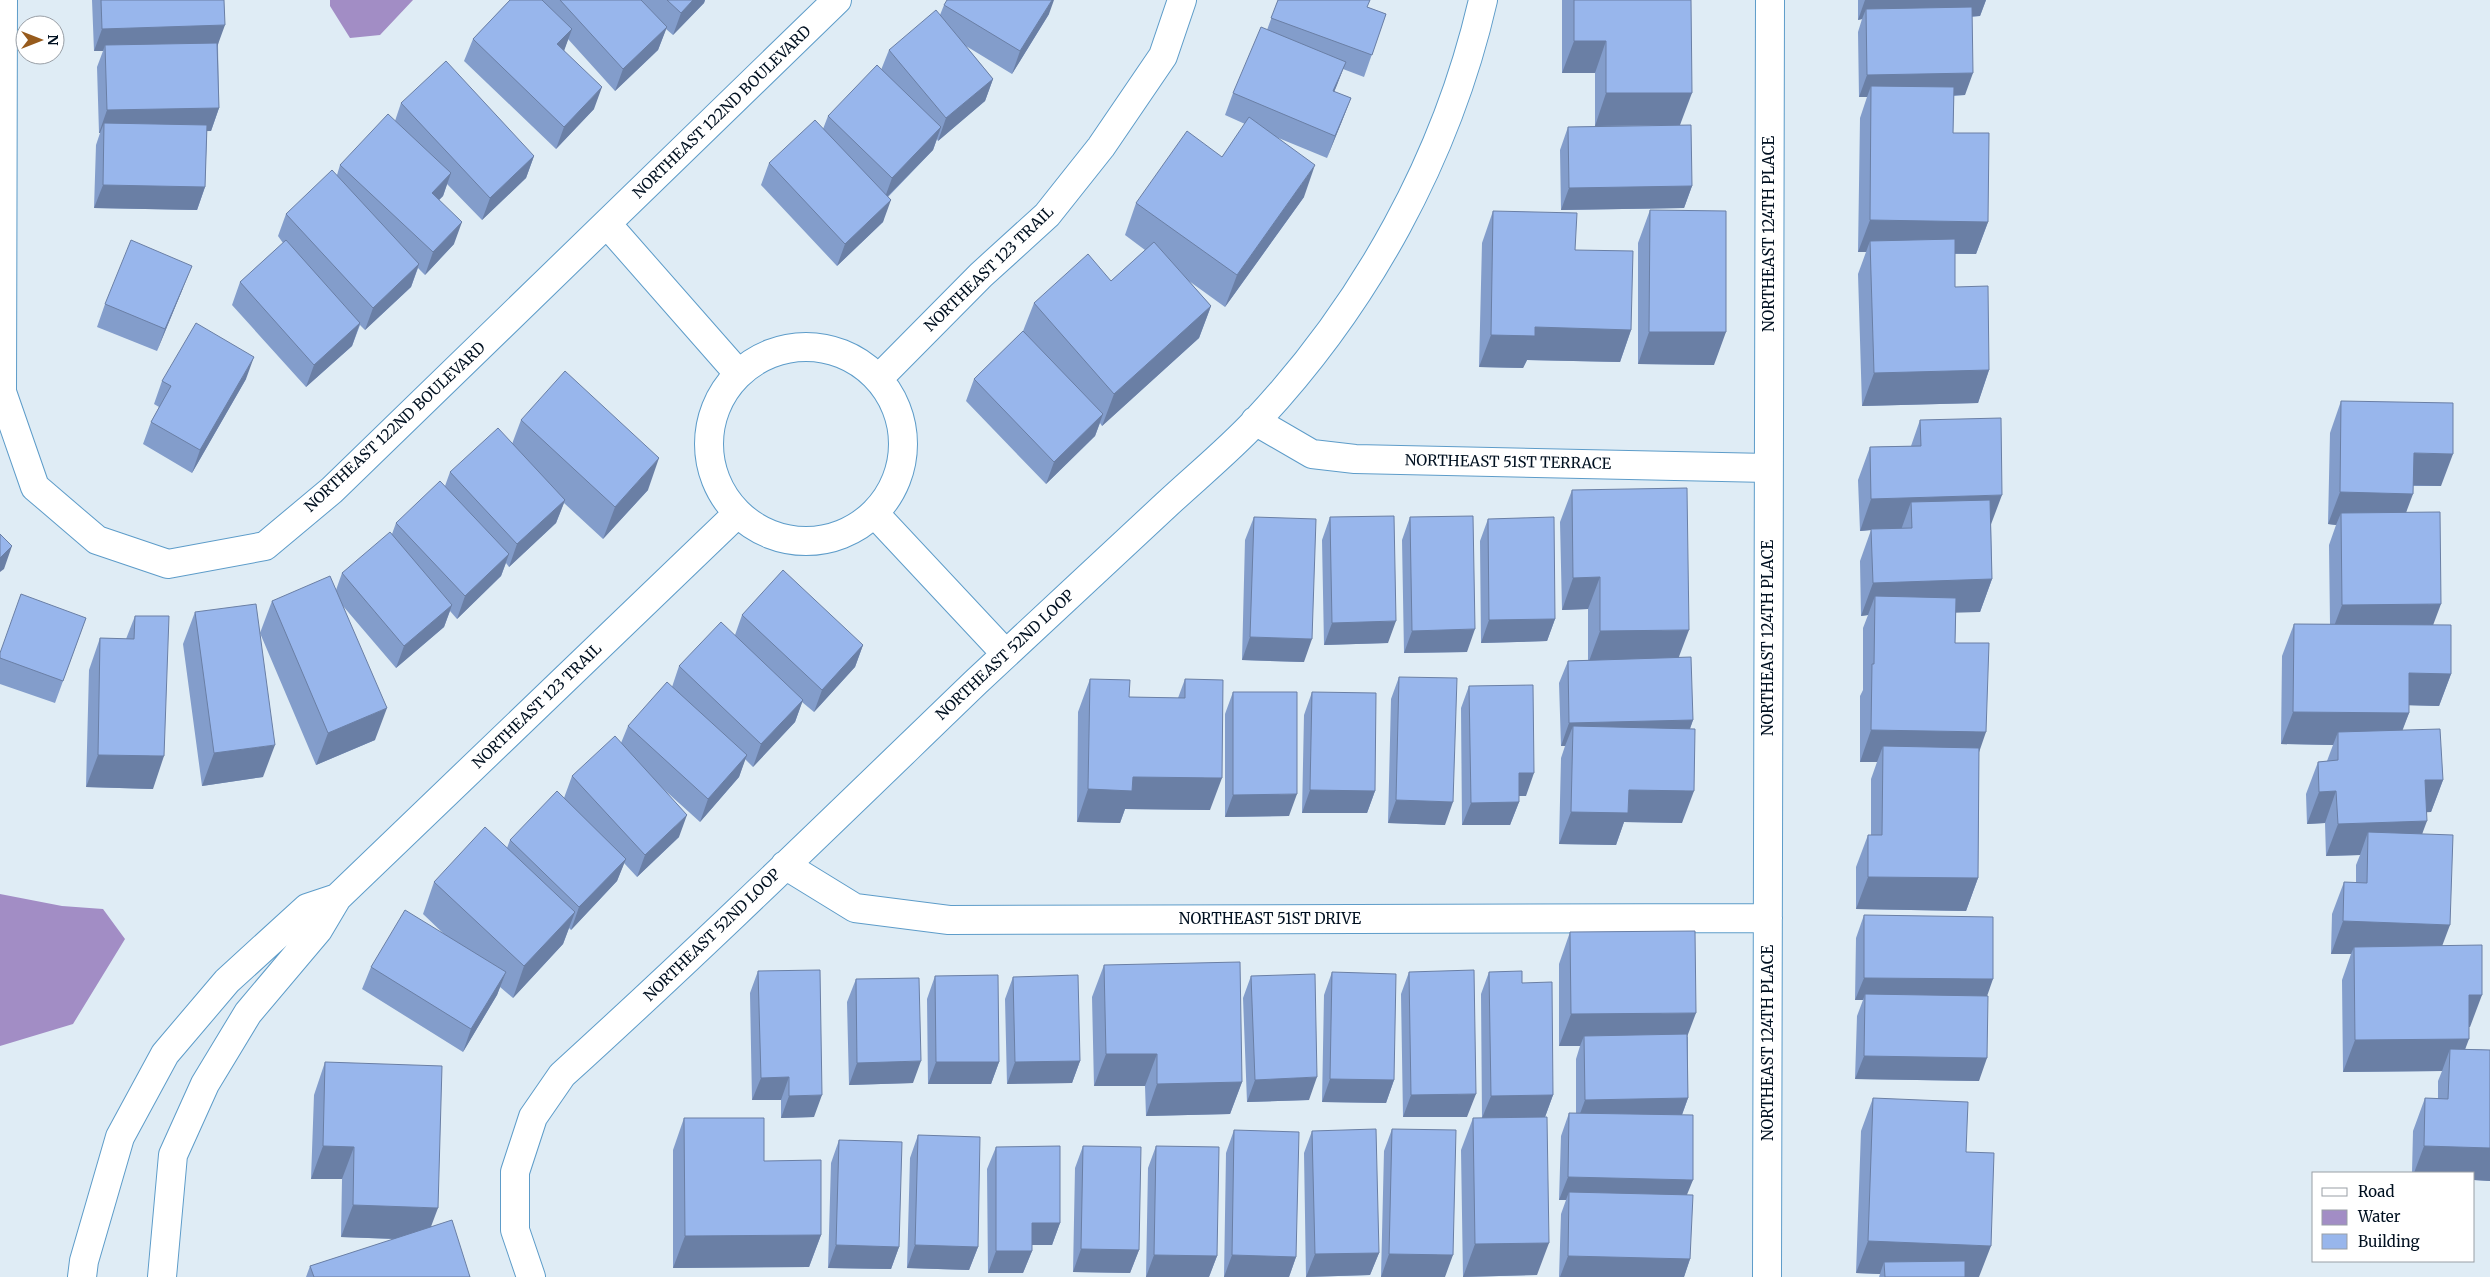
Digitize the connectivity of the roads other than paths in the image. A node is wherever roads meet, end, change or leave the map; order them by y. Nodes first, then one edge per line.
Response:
1 (3, 0) edge
2 (838, 0) edge
3 (1182, 0) edge
4 (1483, 0) edge
5 (1770, 0) edge
6 (607, 224) junction
7 (738, 374) junction
8 (878, 378) junction
9 (1255, 422) junction
10 (1768, 468) junction
11 (737, 514) junction
12 (875, 514) junction
13 (1006, 654) junction
14 (785, 865) junction
15 (336, 898) junction
16 (1768, 918) junction
17 (82, 1277) edge
18 (162, 1277) edge
19 (531, 1277) edge
20 (1767, 1277) edge

1 - 6 street, NORTHEAST 122ND BOULEVARD
2 - 6 street, NORTHEAST 122ND BOULEVARD
3 - 8 street, NORTHEAST 123 TRAIL
4 - 9 street, NORTHEAST 52ND LOOP
5 - 10 street, NORTHEAST 124TH PLACE
6 - 7 street
7 - 8 street
7 - 11 street
8 - 12 street
9 - 10 street, NORTHEAST 51ST TERRACE
9 - 13 street, NORTHEAST 52ND LOOP
10 - 16 street, NORTHEAST 124TH PLACE
11 - 12 street
11 - 15 street, NORTHEAST 123 TRAIL
12 - 13 street
13 - 14 street, NORTHEAST 52ND LOOP
14 - 16 street, NORTHEAST 51ST DRIVE
14 - 19 street, NORTHEAST 52ND LOOP
15 - 17 street, NORTHEAST 123 TRAIL
15 - 18 street, NORTHEAST 123 TRAIL
16 - 20 street, NORTHEAST 124TH PLACE

